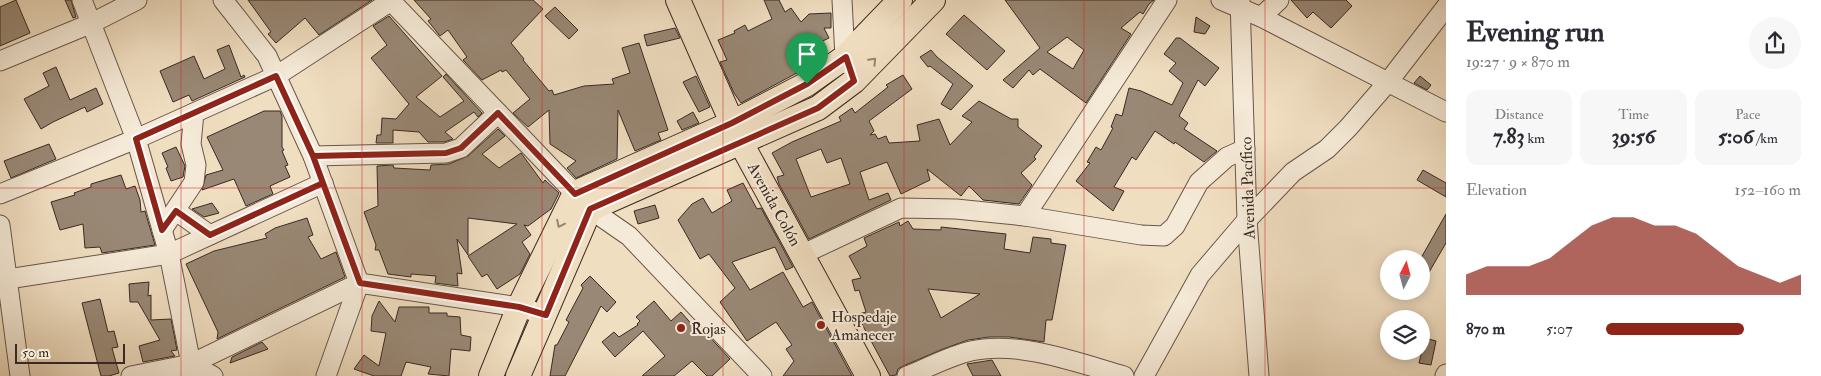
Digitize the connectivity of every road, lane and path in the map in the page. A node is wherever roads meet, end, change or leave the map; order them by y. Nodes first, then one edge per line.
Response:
1 (82, 0) edge
2 (137, 0) edge
3 (223, 0) edge
4 (678, 0) edge
5 (842, 0) edge
6 (900, 0) edge
7 (934, 0) edge
8 (1167, 0) edge
9 (1221, 0) edge
10 (1279, 0) edge
11 (391, 1) edge
12 (1240, 4) edge
13 (1446, 7) edge
14 (1261, 16) junction
15 (92, 23) junction
16 (846, 57) junction
17 (0, 61) edge
18 (276, 76) junction
19 (854, 81) junction
20 (1388, 82) junction
21 (1446, 112) edge
22 (194, 113) junction
23 (498, 113) junction
24 (736, 133) junction
25 (136, 139) junction
26 (1245, 149) junction
27 (313, 156) junction
28 (323, 183) junction
29 (0, 194) edge
30 (582, 201) junction
31 (176, 211) junction
32 (1025, 216) junction
33 (1247, 220) junction
34 (0, 225) edge
35 (162, 230) junction
36 (210, 235) junction
37 (169, 254) junction
38 (803, 254) junction
39 (8, 279) junction
40 (360, 283) junction
41 (519, 307) junction
42 (546, 315) junction
43 (191, 370) edge
44 (20, 376) edge
45 (132, 376) edge
46 (213, 376) edge
47 (326, 376) edge
48 (491, 376) edge
49 (518, 376) edge
50 (762, 376) edge
51 (868, 376) edge
52 (907, 376) edge
53 (1124, 376) edge
54 (1144, 376) edge
55 (1259, 376) edge

1 - 15 street
2 - 15 street
3 - 18 street
4 - 24 main road, Avenida Colón
5 - 16 street
6 - 16 main road
19 -> 7 main road
8 - 32 street
9 - 12 street
10 - 14 street
11 - 18 street
11 - 23 street
12 - 14 street
12 - 26 street, Avenida Pacífico
13 - 20 street
14 - 20 street
15 - 17 street
15 - 25 street
16 - 19 street
16 - 24 main road
18 - 22 street
18 - 27 street
19 - 24 main road
20 - 21 street
20 - 33 street
22 - 25 street
22 - 31 street
23 - 27 street
23 - 30 street
24 - 30 main road
24 - 38 main road, Avenida Colón
25 - 29 street
25 - 35 street
26 - 32 street
26 - 33 street, Avenida Pacífico
27 - 28 street
28 - 36 street
28 - 40 street
30 -> 41 main road
30 - 42 main road
30 - 50 street
31 - 35 street
31 - 36 street
32 - 38 street
33 - 54 street
33 - 55 street, Avenida Pacífico
34 - 39 street
35 - 37 street
36 - 37 street
37 - 39 street
37 - 43 street
38 - 51 main road, Avenida Colón
39 - 44 street
40 - 41 street
40 - 43 street
40 - 47 street
41 - 42 street
41 - 48 main road
42 - 49 main road
43 - 45 street
43 - 46 street
52 - 53 street

